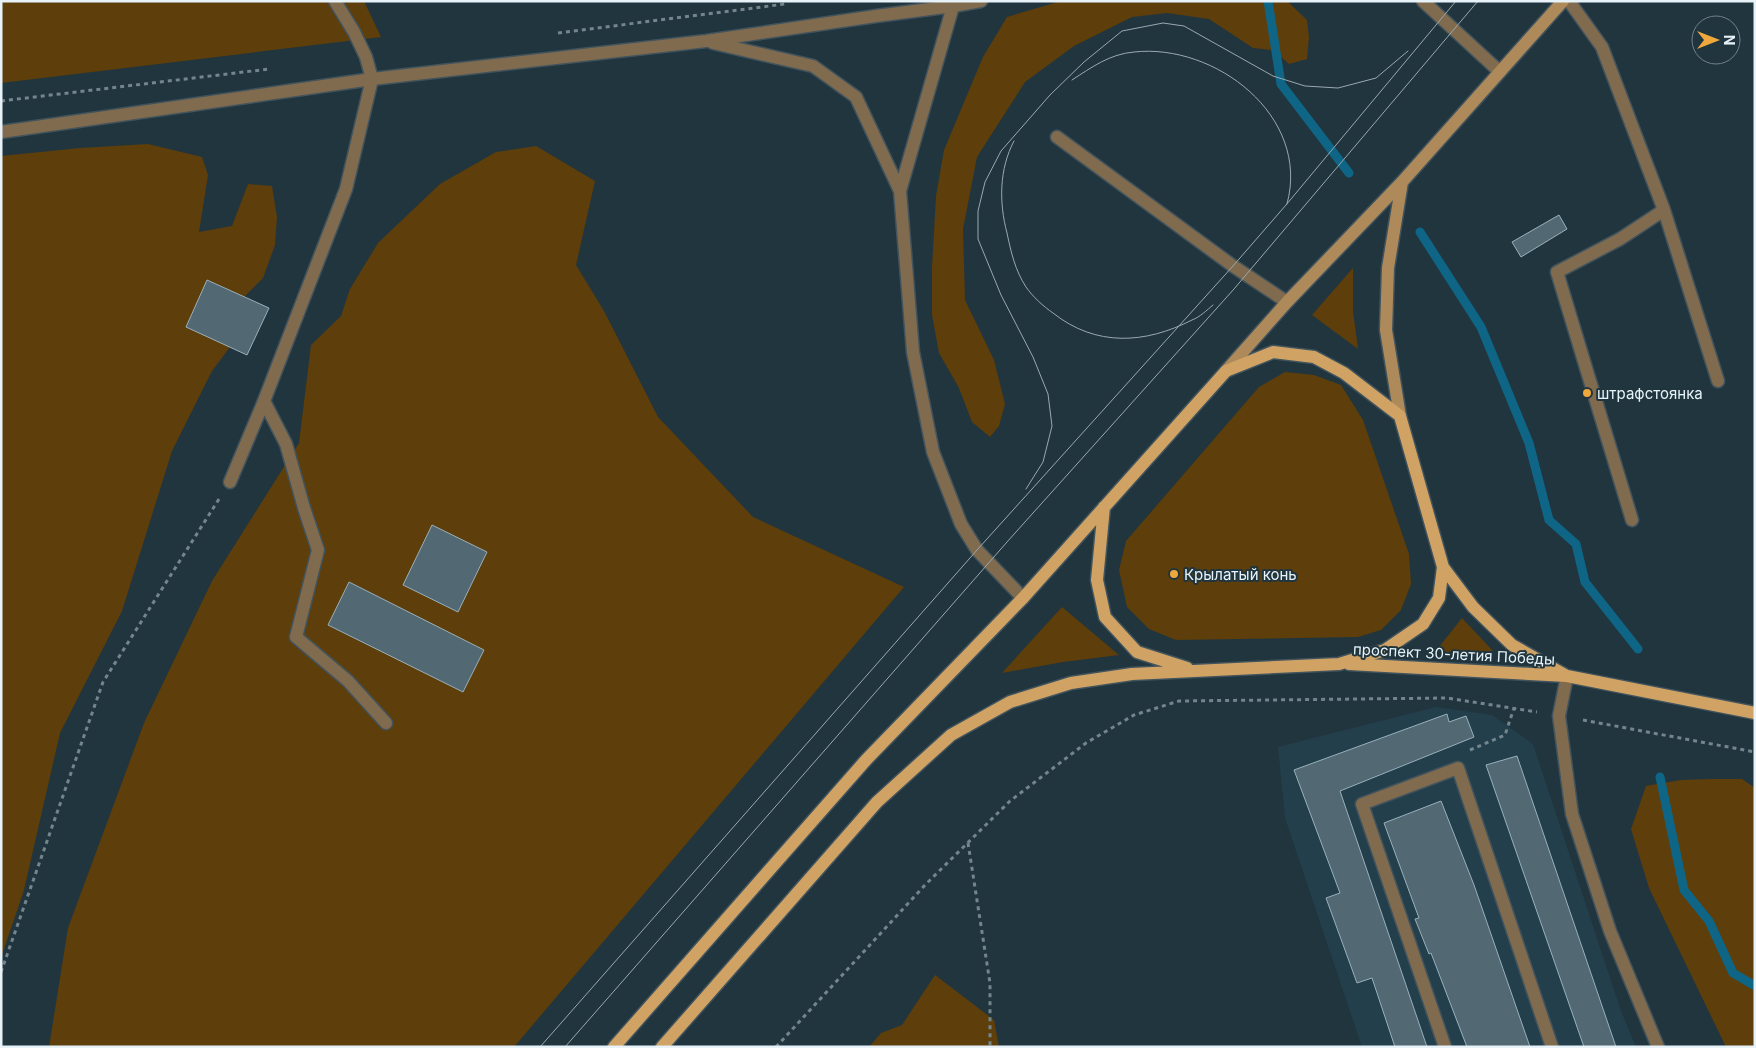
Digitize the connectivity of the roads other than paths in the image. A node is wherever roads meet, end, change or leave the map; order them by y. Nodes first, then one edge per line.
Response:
1 (335, 1) edge
2 (981, 1) edge
3 (1423, 1) edge
4 (1563, 1) edge
5 (1569, 1) edge
6 (954, 4) edge
7 (706, 41) junction
8 (1500, 72) junction
9 (372, 79) junction
10 (1, 132) edge
11 (1057, 137) dead end
12 (1402, 182) junction
13 (900, 191) junction
14 (1664, 210) junction
15 (1287, 302) junction
16 (1226, 371) junction
17 (1718, 381) dead end
18 (264, 401) junction
19 (1400, 416) junction
20 (230, 482) road end
21 (1104, 507) junction
22 (1632, 520) dead end
23 (1444, 567) junction
24 (1023, 598) junction
25 (1339, 664) junction
26 (1194, 670) junction
27 (1567, 676) junction
28 (1755, 713) edge
29 (386, 722) dead end
30 (614, 1047) edge
31 (662, 1047) edge
32 (1445, 1047) edge
33 (1552, 1047) edge
34 (1658, 1047) edge

1 - 9 street
2 - 6 street
3 - 8 street
4 - 8 main road
5 - 14 street
6 - 7 street
6 - 13 street
7 - 9 street
7 - 13 street
8 - 12 main road
9 - 10 street
9 - 18 street
11 - 15 street
12 - 15 main road
12 - 19 main road
13 - 24 street
14 - 17 street
14 - 22 street
15 - 16 main road
16 - 19 main road
16 - 21 main road
18 - 20 street
18 - 29 street
19 - 23 main road
21 - 24 main road
21 - 26 main road
23 - 25 main road
23 - 27 main road, проспект 30-летия Победы
24 - 30 main road
25 - 26 main road
25 - 27 main road, проспект 30-летия Победы
26 - 31 main road
27 - 28 main road, проспект 30-летия Победы
27 - 34 street
32 - 33 street

